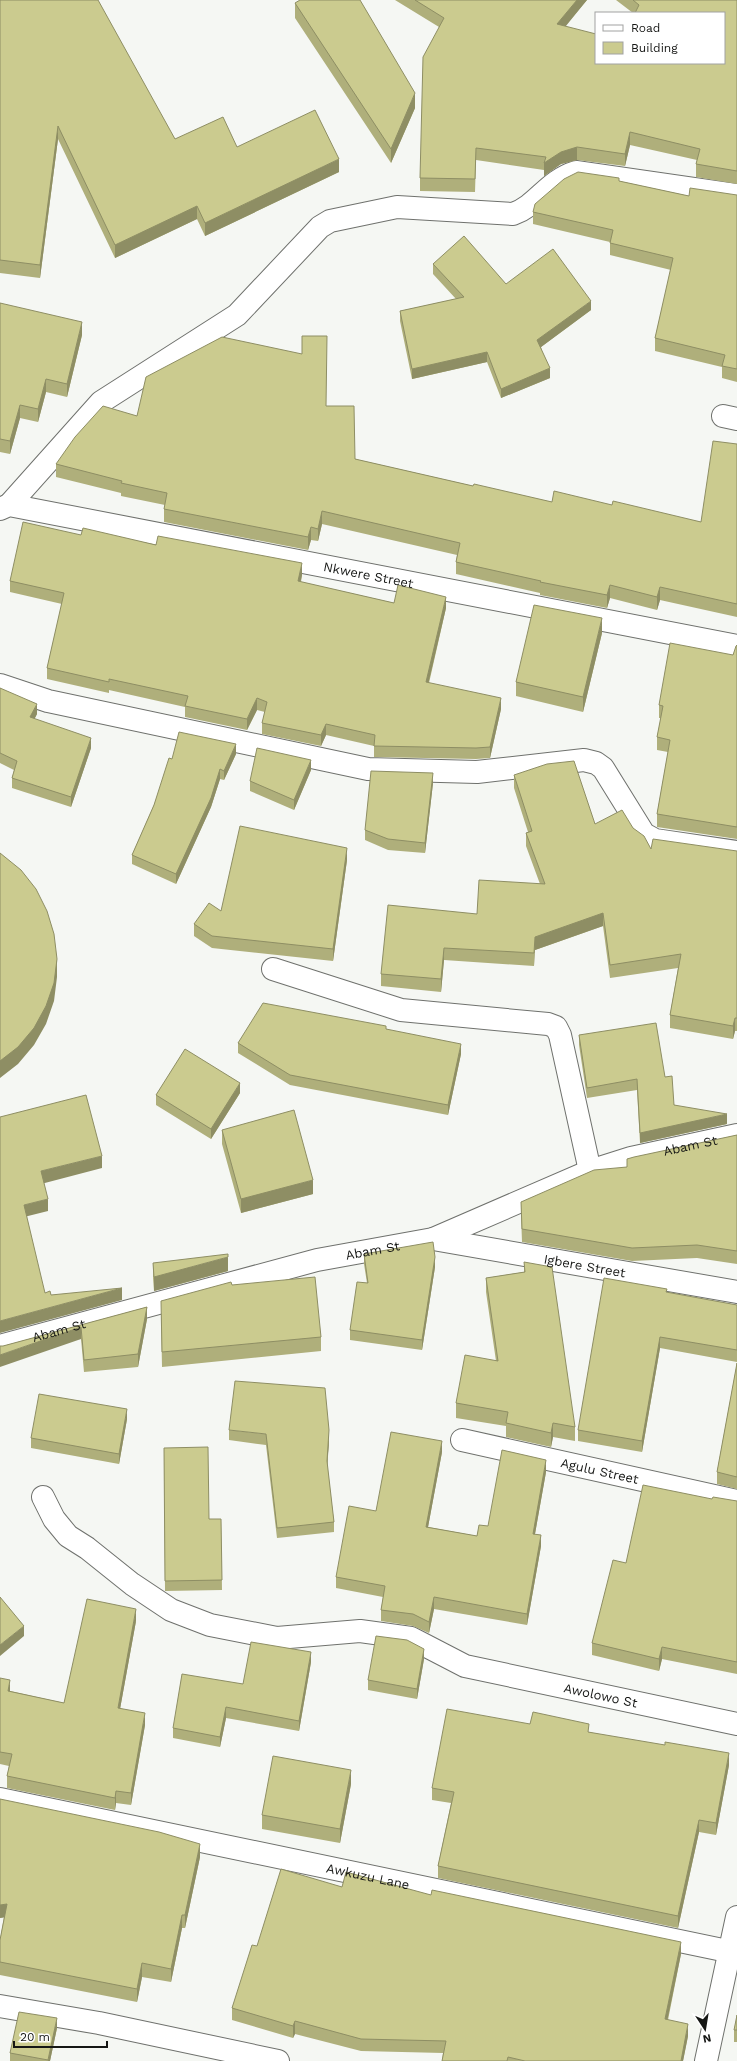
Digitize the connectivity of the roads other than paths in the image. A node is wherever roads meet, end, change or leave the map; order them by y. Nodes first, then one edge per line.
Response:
1 (737, 195) edge
2 (5, 507) edge
3 (737, 646) edge
4 (0, 685) edge
5 (737, 852) edge
6 (273, 969) dead end
7 (737, 1134) edge
8 (590, 1171) junction
9 (433, 1239) junction
10 (737, 1292) edge
11 (0, 1346) edge
12 (462, 1440) dead end
13 (43, 1497) dead end
14 (737, 1500) edge
15 (737, 1724) edge
16 (0, 1799) edge
17 (737, 1917) edge
18 (733, 1952) edge
19 (0, 2006) edge
20 (278, 2061) edge
21 (706, 2061) edge

1 - 2 street
2 - 3 street, Nkwere Street
4 - 5 street
6 - 8 street
7 - 8 street, Abam St
8 - 9 street, Abam St
9 - 10 street, Igbere Street
9 - 11 street, Abam St
12 - 14 street, Agulu Street
13 - 15 street, Awolowo St
16 - 18 street, Awkuzu Lane
17 - 18 street
18 - 21 street
19 - 20 street

